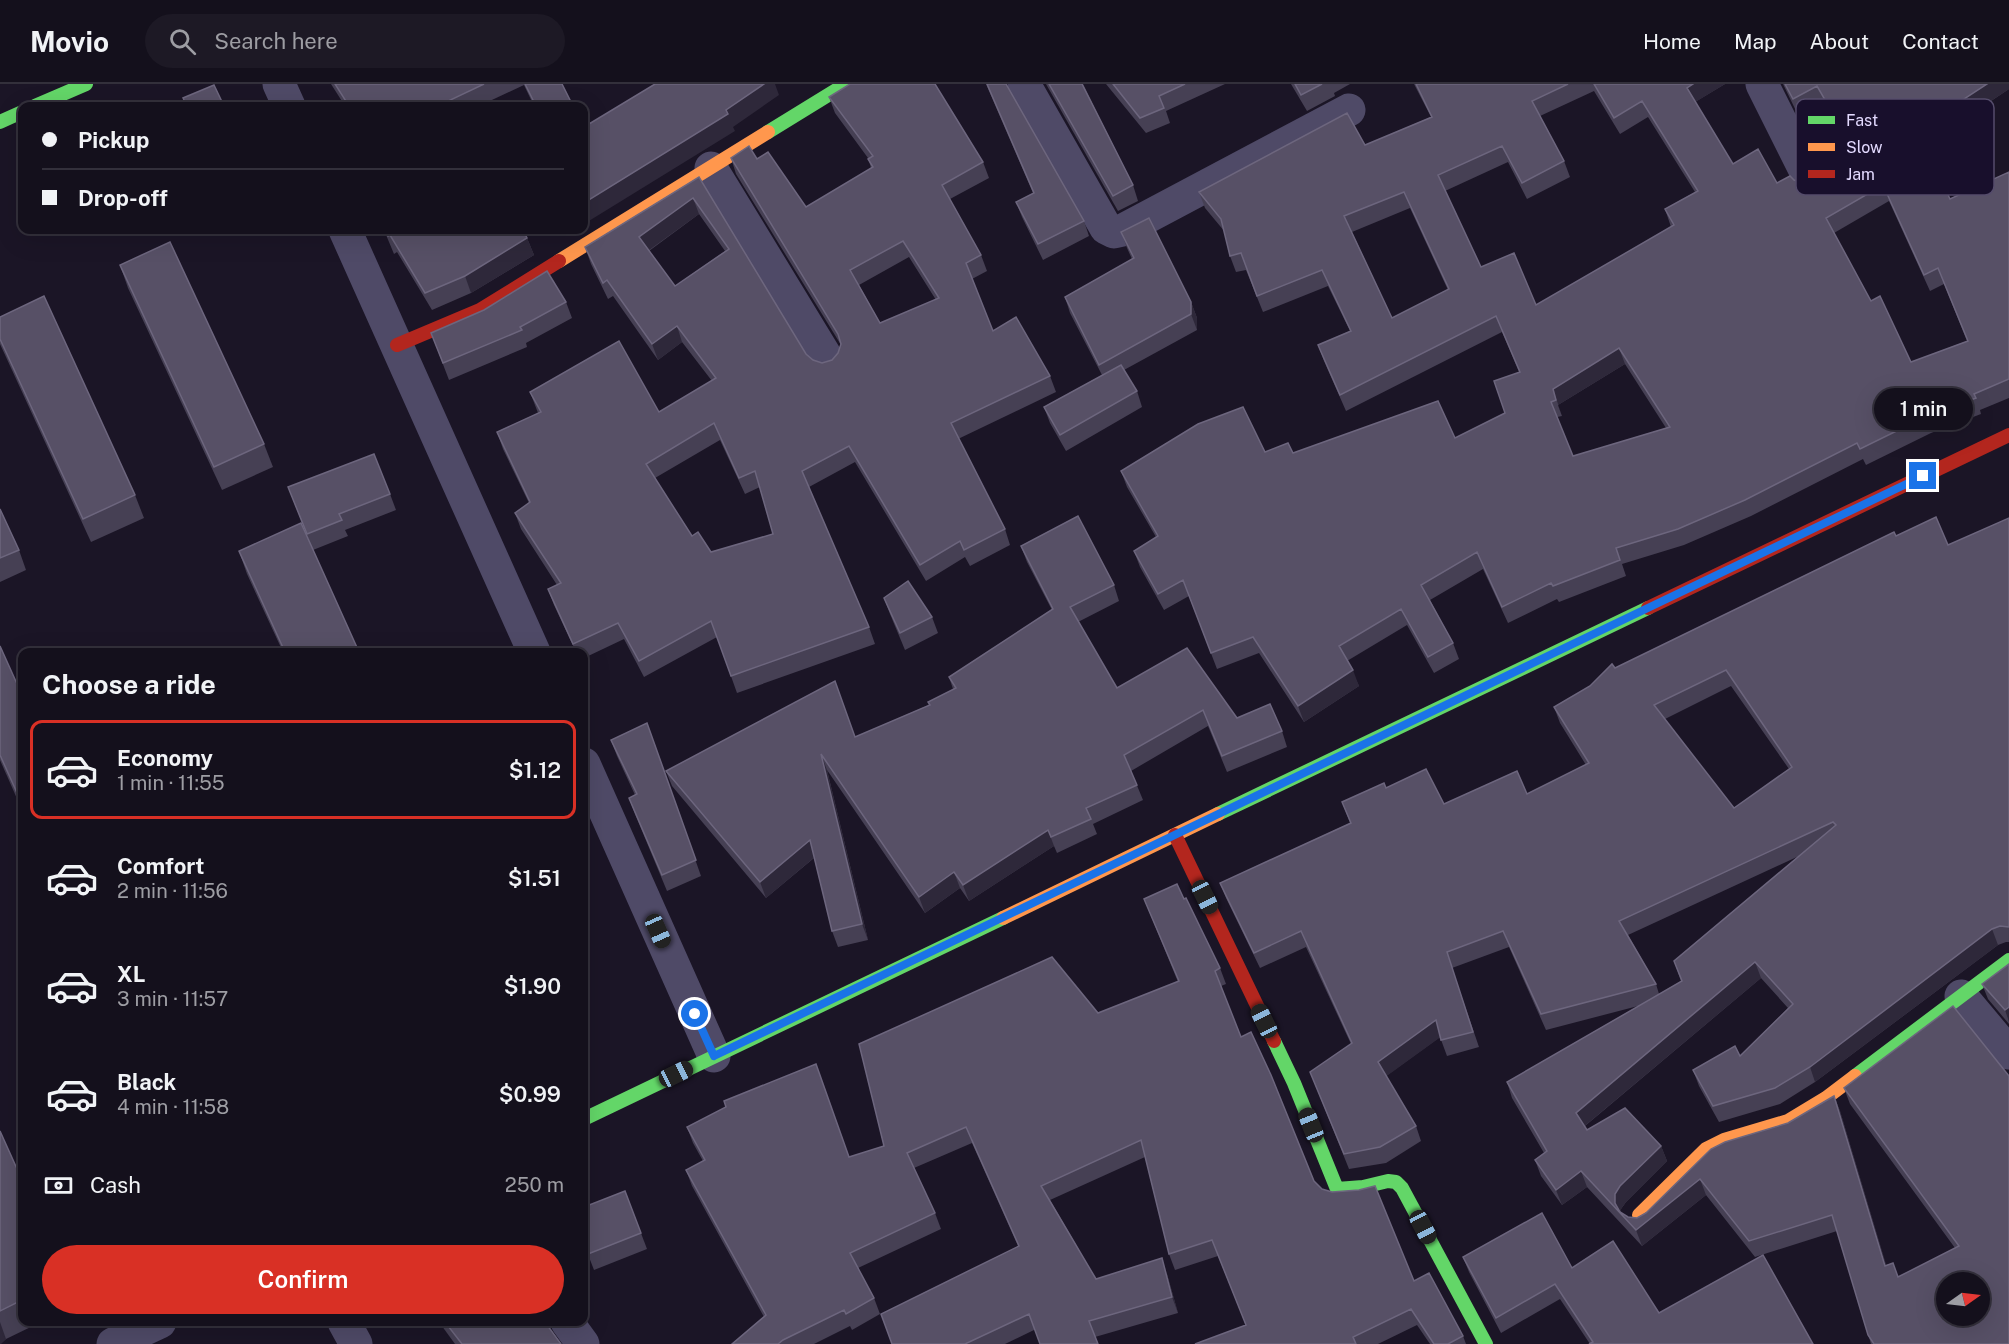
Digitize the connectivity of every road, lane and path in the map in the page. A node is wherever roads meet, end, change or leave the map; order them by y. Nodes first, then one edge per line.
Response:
1 (86, 84) edge
2 (279, 84) edge
3 (846, 84) edge
4 (1024, 84) edge
5 (1762, 84) edge
6 (44, 102) edge
7 (287, 102) edge
8 (1349, 110) dead end
9 (18, 114) edge
10 (0, 122) edge
11 (1796, 152) edge
12 (711, 168) junction
13 (347, 234) edge
14 (397, 345) junction
15 (828, 360) edge
16 (2009, 435) edge
17 (532, 648) edge
18 (588, 773) edge
19 (1175, 835) junction
20 (2009, 960) edge
21 (1961, 996) junction
22 (2009, 1053) edge
23 (714, 1056) junction
24 (588, 1117) edge
25 (1639, 1215) edge
26 (151, 1326) edge
27 (346, 1326) edge
28 (570, 1326) edge
29 (113, 1344) edge
30 (356, 1344) edge
31 (583, 1344) edge
32 (1486, 1344) edge

1 - 6 street
2 - 7 street
3 - 12 street
4 - 8 street
5 - 11 street
9 - 10 street
12 - 14 street
12 - 15 street
13 - 14 street
14 - 17 street
16 - 19 street
18 - 23 street
19 - 23 street
19 - 32 street
20 - 21 street
21 - 22 street
21 - 25 street
23 - 24 street
26 - 29 street
27 - 30 street
28 - 31 street

